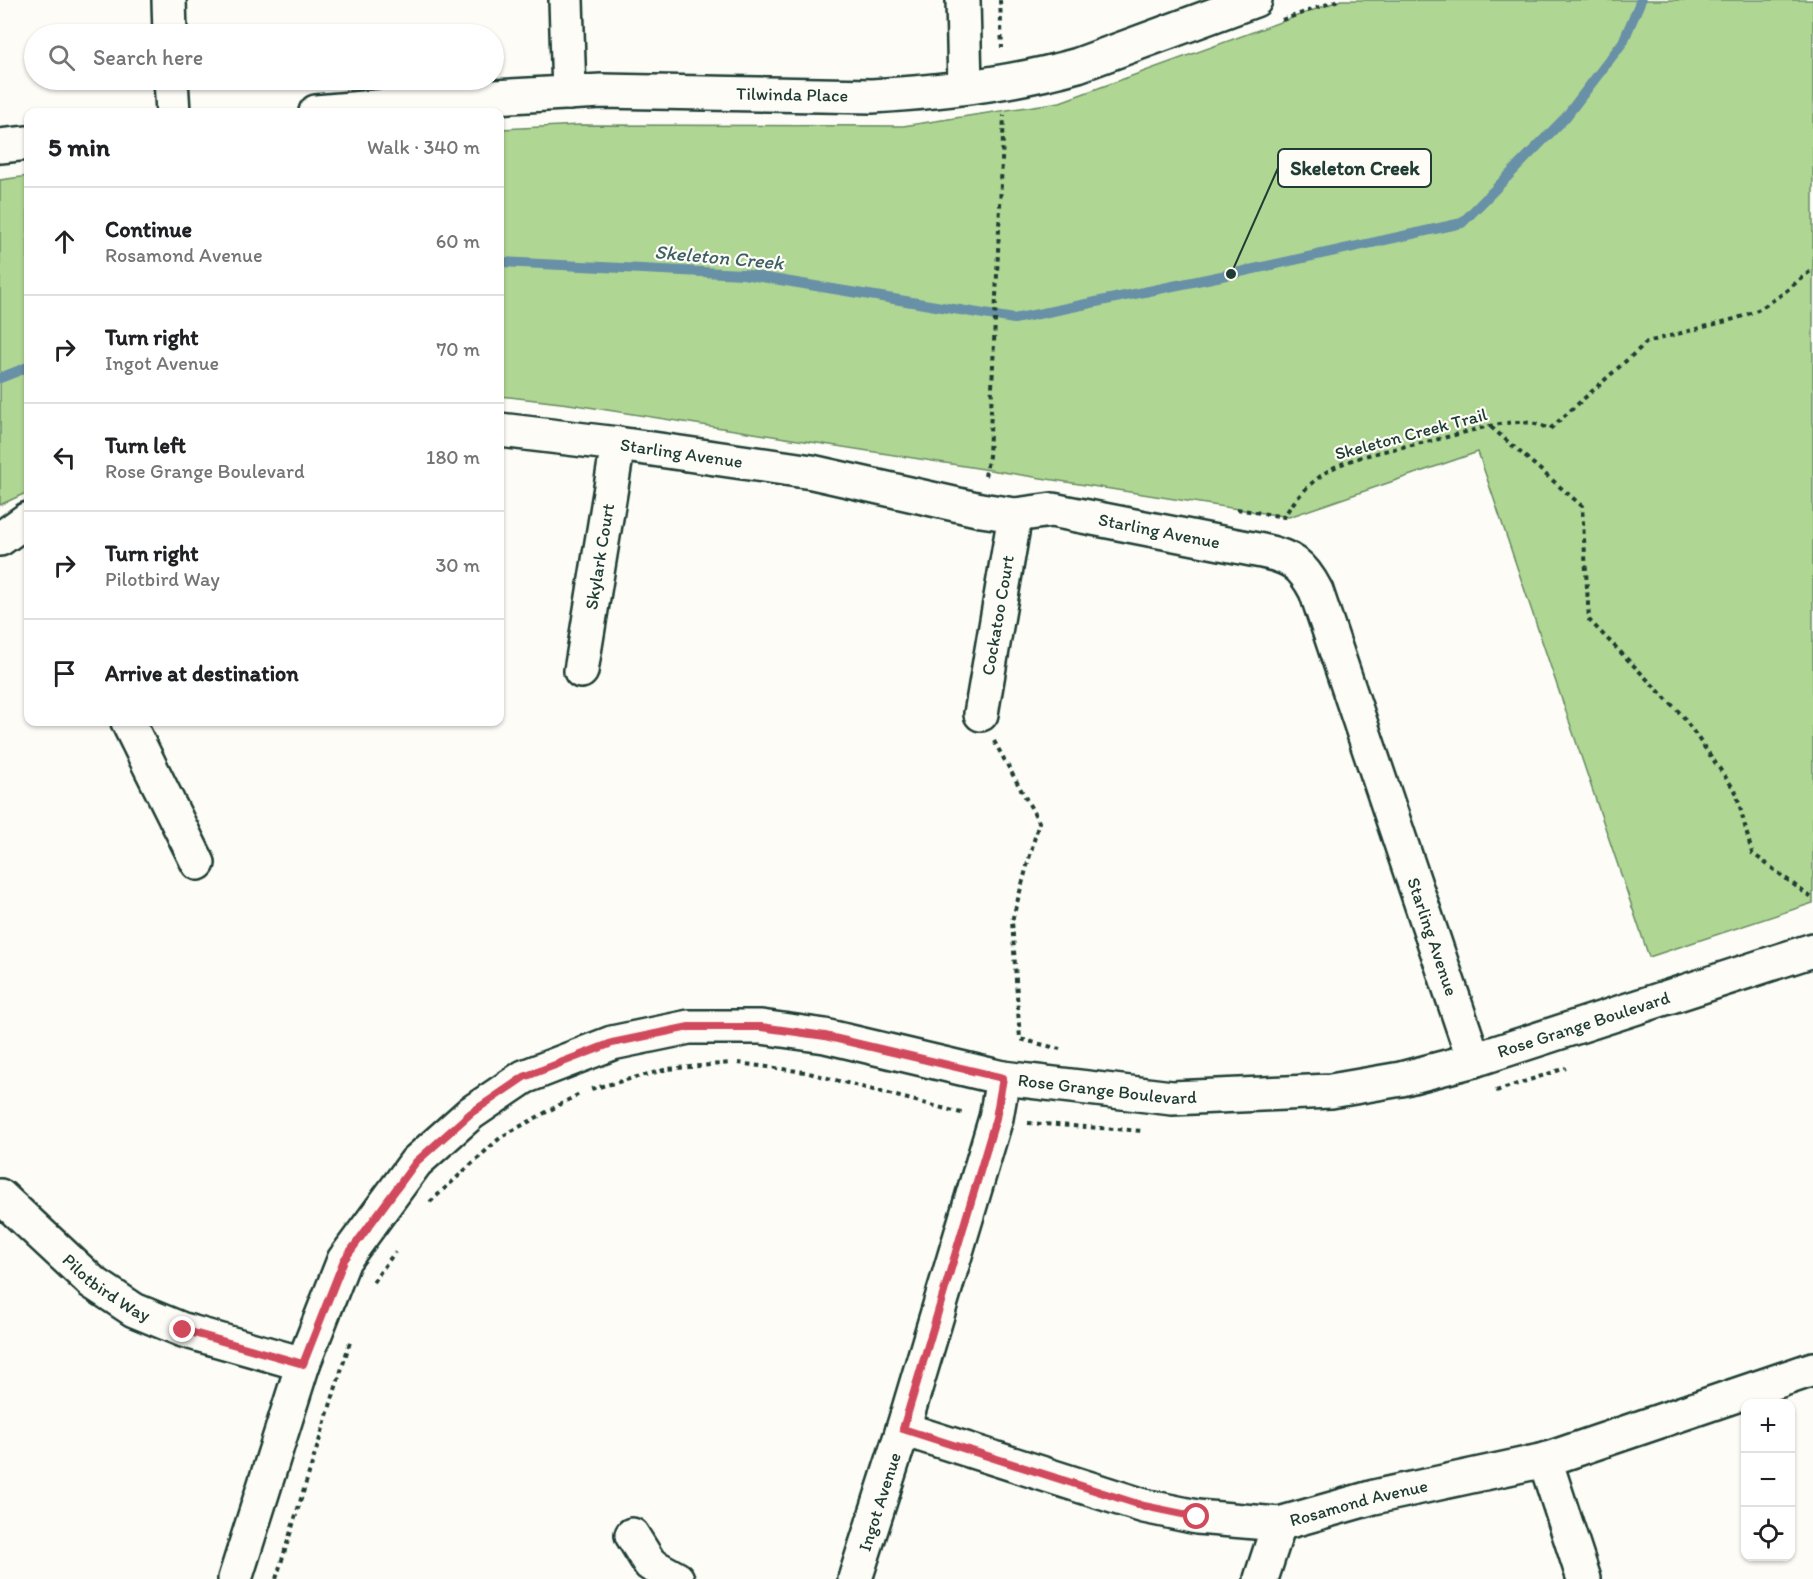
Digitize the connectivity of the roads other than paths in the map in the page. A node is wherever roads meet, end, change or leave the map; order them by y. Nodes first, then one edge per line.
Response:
1 (169, 0) edge
2 (566, 0) edge
3 (963, 0) edge
4 (1255, 0) edge
5 (170, 24) edge
6 (965, 87) junction
7 (172, 90) edge
8 (569, 93) junction
9 (173, 108) edge
10 (363, 108) edge
11 (24, 143) edge
12 (0, 146) edge
13 (504, 430) edge
14 (618, 444) junction
15 (1015, 515) junction
16 (24, 522) edge
17 (0, 539) edge
18 (581, 671) dead end
19 (981, 714) road end
20 (130, 726) edge
21 (198, 863) dead end
22 (1813, 950) edge
23 (1474, 1060) junction
24 (1003, 1078) junction
25 (0, 1196) edge
26 (303, 1364) junction
27 (1813, 1369) edge
28 (903, 1429) junction
29 (1545, 1460) junction
30 (1279, 1524) junction
31 (632, 1534) dead end
32 (235, 1579) edge
33 (677, 1579) edge
34 (855, 1579) edge
35 (1261, 1579) edge
36 (1584, 1579) edge

1 - 5 street
2 - 8 street
3 - 6 street
4 - 6 street, Tilwinda Place
6 - 8 street, Tilwinda Place
7 - 9 street
8 - 10 street, Tilwinda Place
11 - 12 street
13 - 14 street, Starling Avenue
14 - 15 street, Starling Avenue
14 - 18 street, Skylark Court
15 - 19 street, Cockatoo Court
15 - 23 street, Starling Avenue
16 - 17 street
20 - 21 street
22 - 23 street, Rose Grange Boulevard
23 - 24 street, Rose Grange Boulevard
24 - 26 street, Rose Grange Boulevard
24 - 28 street, Ingot Avenue
25 - 26 street, Pilotbird Way
26 - 32 street, Rose Grange Boulevard
27 - 29 street, Rosamond Avenue
28 - 30 street, Rosamond Avenue
28 - 34 street, Ingot Avenue
29 - 30 street, Rosamond Avenue
29 - 36 street
30 - 35 street
31 - 33 street

